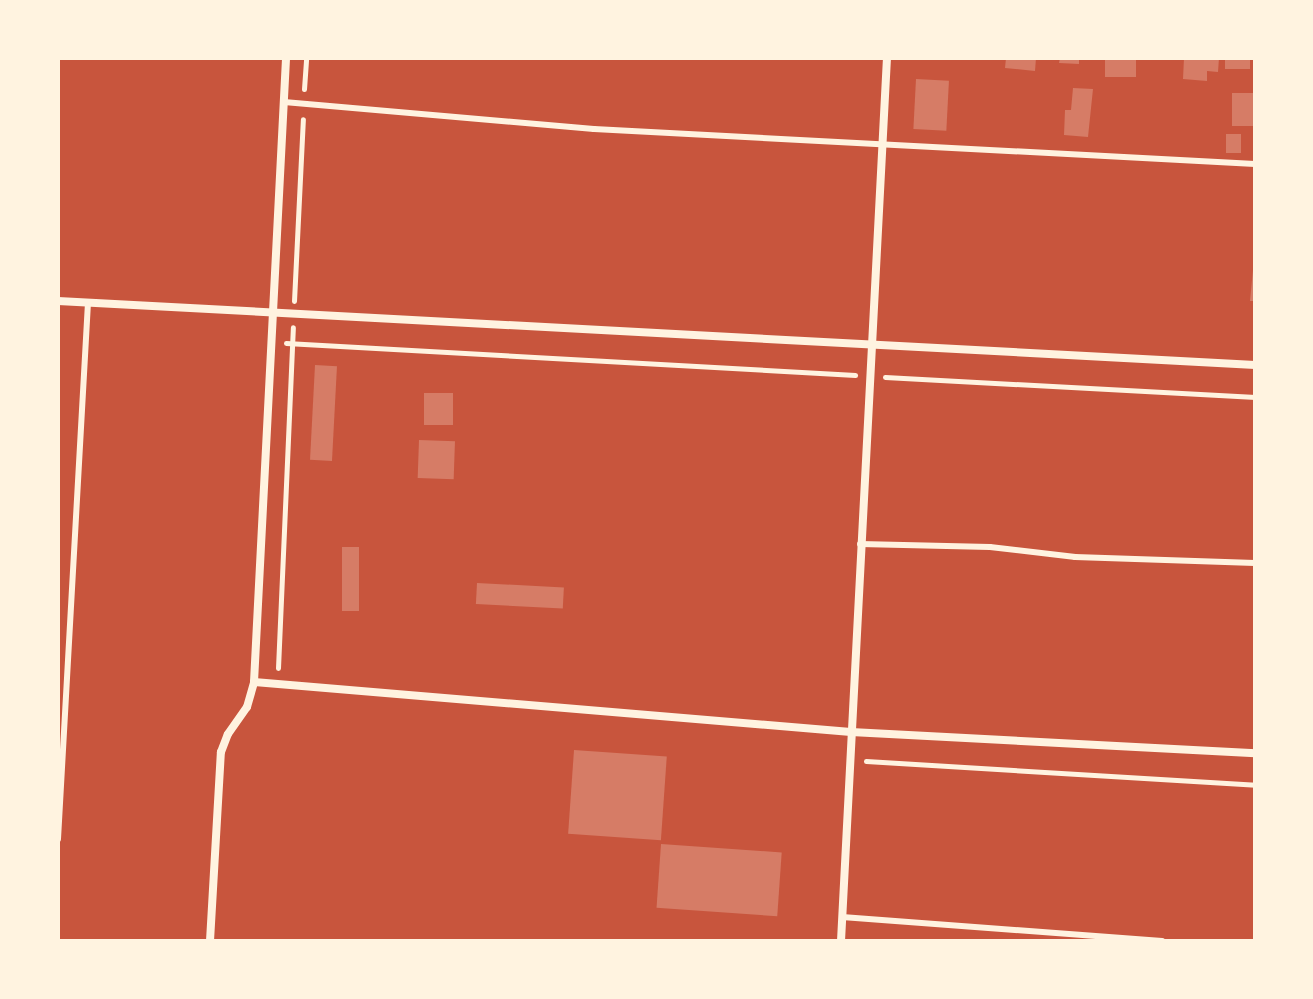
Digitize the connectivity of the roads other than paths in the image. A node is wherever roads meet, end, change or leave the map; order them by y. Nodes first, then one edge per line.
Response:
1 (286, 58) edge
2 (887, 58) edge
3 (284, 102) junction
4 (883, 146) junction
5 (1255, 164) edge
6 (58, 301) edge
7 (88, 303) junction
8 (275, 311) junction
9 (870, 344) junction
10 (1255, 365) edge
11 (860, 544) junction
12 (1255, 563) edge
13 (254, 682) junction
14 (851, 732) junction
15 (1255, 753) edge
16 (58, 839) edge
17 (842, 917) junction
18 (210, 941) edge
19 (841, 941) edge
20 (1162, 941) edge

1 - 3 street
2 - 4 street
3 - 4 lane
3 - 8 street
4 - 5 lane
4 - 9 street
6 - 7 street
7 - 8 street
7 - 16 lane
8 - 9 street
8 - 13 street
9 - 10 street
9 - 11 street
11 - 12 lane
11 - 14 street
13 - 14 street
13 - 18 street
14 - 15 street
14 - 17 street
17 - 19 street
17 - 20 lane

